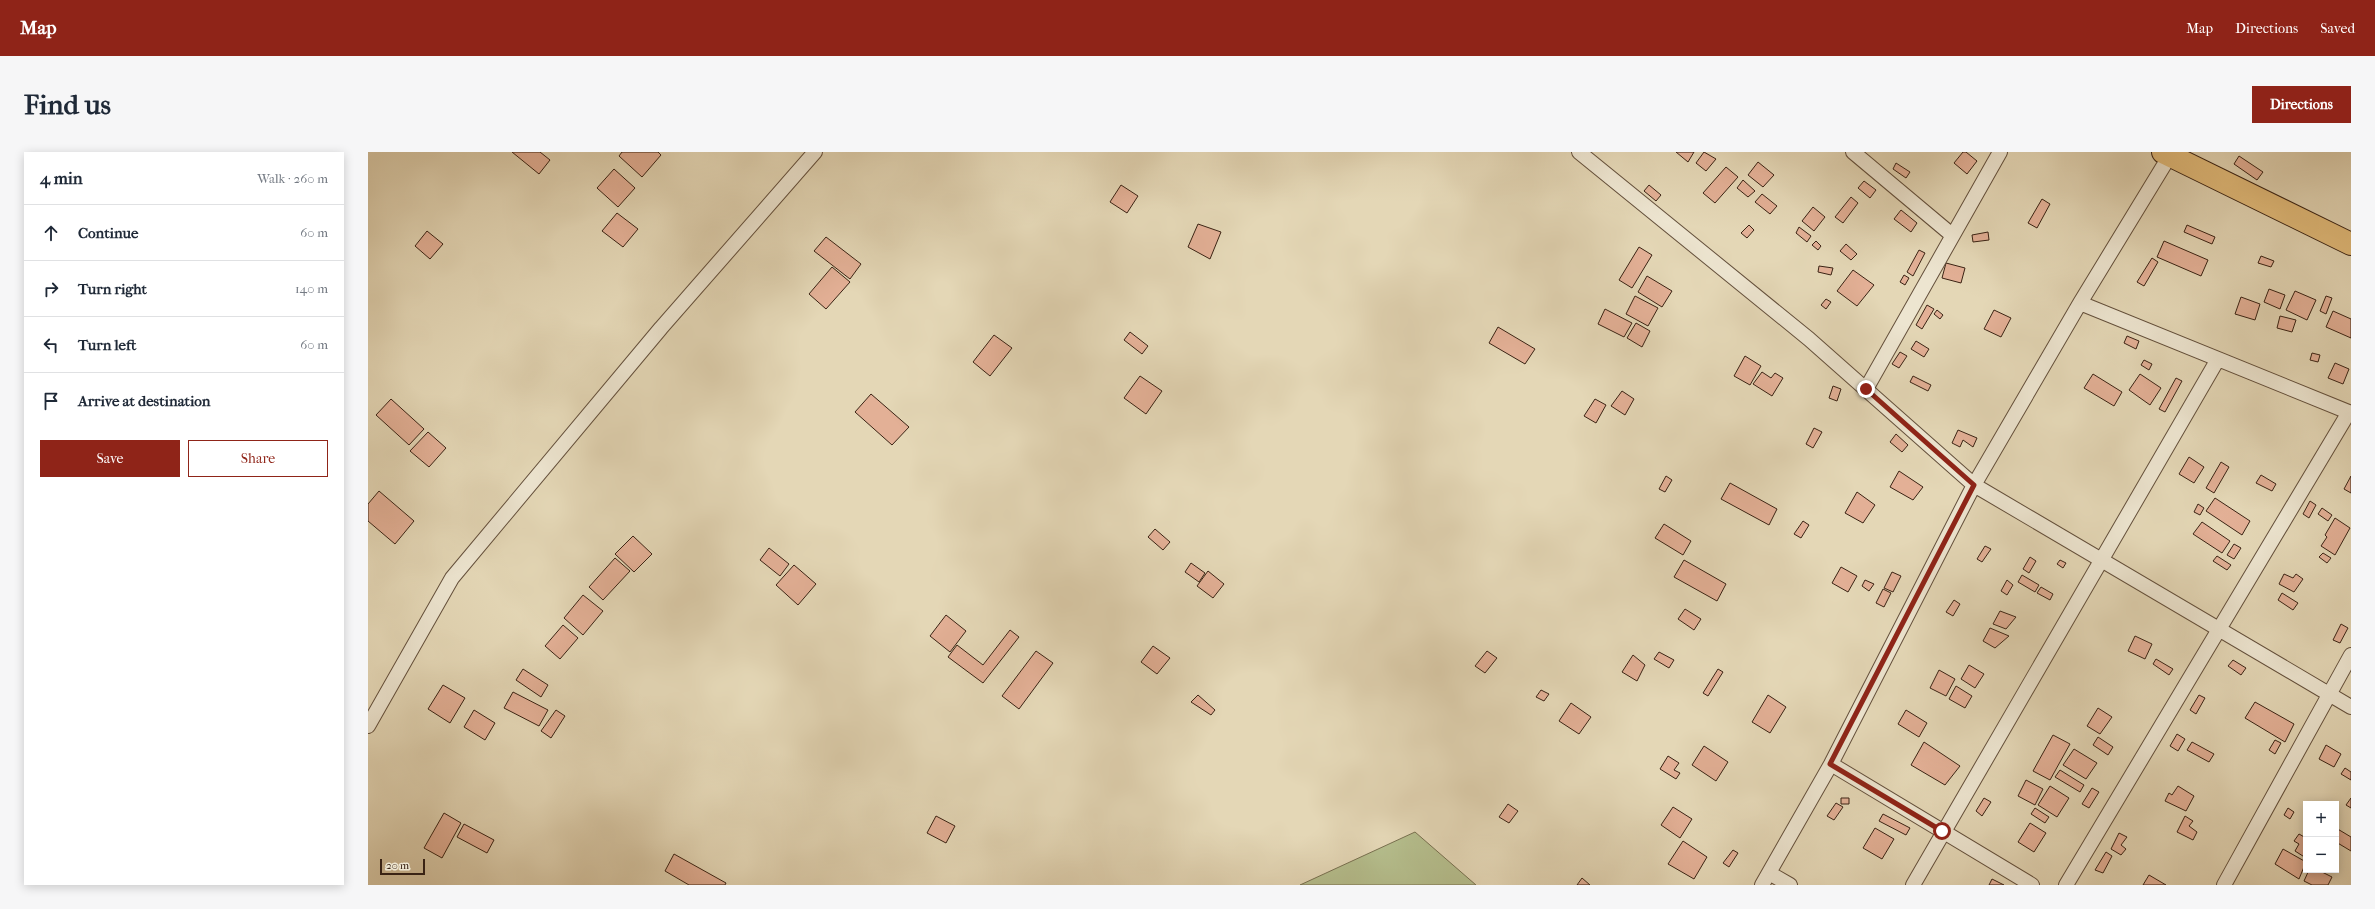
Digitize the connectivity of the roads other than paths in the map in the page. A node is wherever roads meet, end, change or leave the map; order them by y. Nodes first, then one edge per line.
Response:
1 (815, 152) edge
2 (1579, 152) edge
3 (1853, 152) edge
4 (2000, 152) edge
5 (2168, 153) edge
6 (1952, 235) junction
7 (2351, 244) edge
8 (2080, 303) junction
9 (2218, 359) junction
10 (1866, 389) junction
11 (2350, 412) edge
12 (1974, 485) junction
13 (2101, 560) junction
14 (2219, 629) junction
15 (2351, 655) edge
16 (2328, 693) junction
17 (2351, 707) edge
18 (368, 726) edge
19 (1830, 764) junction
20 (1942, 831) junction
21 (1766, 879) edge
22 (1790, 885) edge
23 (1913, 885) edge
24 (2032, 885) edge
25 (2066, 885) edge
26 (2224, 885) edge

1 - 18 street
2 - 10 street
3 - 6 street
4 - 6 street
5 - 7 main road
5 - 8 street
6 - 10 street
8 - 9 street
8 - 12 street
9 - 11 street
9 - 13 street
10 - 12 street
11 - 14 street
12 - 13 street
12 - 19 street
13 - 14 street
13 - 20 street
14 - 16 street
14 - 25 street
15 - 16 street
16 - 17 street
16 - 26 street
19 - 20 street
19 - 21 street
20 - 23 street
20 - 24 street
21 - 22 street

